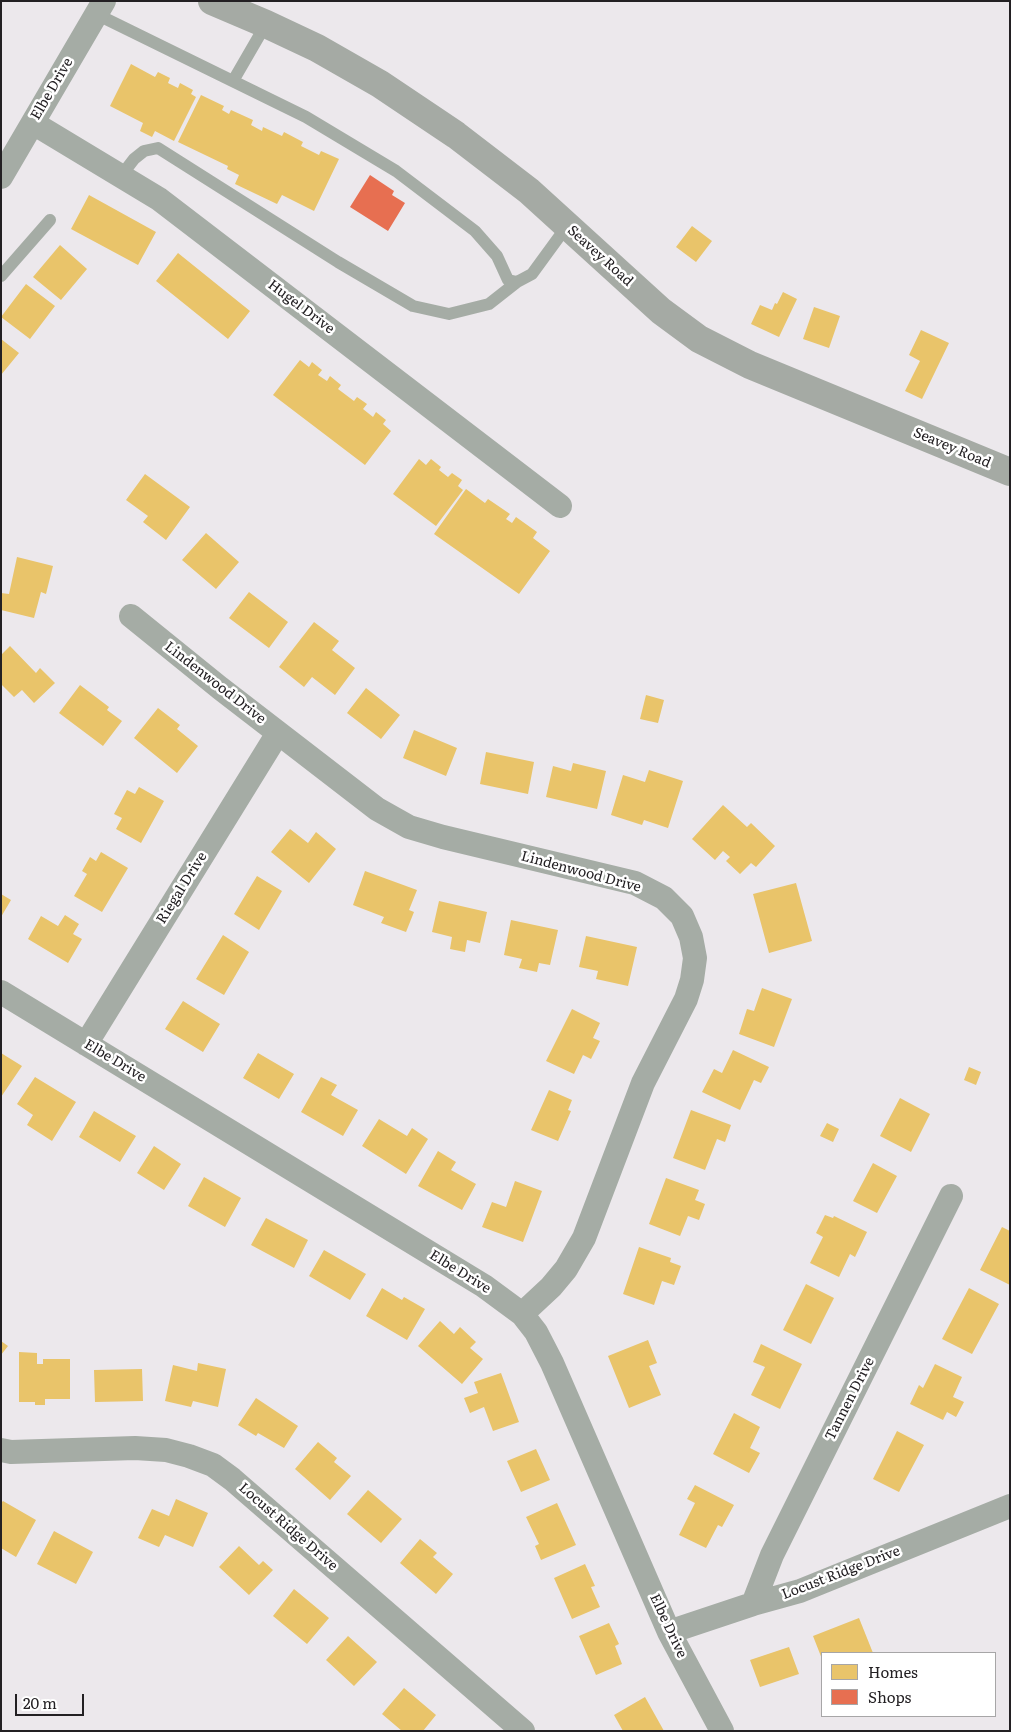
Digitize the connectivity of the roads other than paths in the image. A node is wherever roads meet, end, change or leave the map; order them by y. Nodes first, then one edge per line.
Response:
1 (212, 1) edge
2 (100, 8) edge
3 (266, 24) junction
4 (234, 82) junction
5 (32, 123) junction
6 (121, 176) junction
7 (1, 177) edge
8 (50, 220) dead end
9 (567, 226) junction
10 (1, 276) edge
11 (517, 282) junction
12 (1010, 472) edge
13 (560, 506) dead end
14 (131, 616) dead end
15 (278, 732) junction
16 (1, 992) edge
17 (86, 1044) junction
18 (951, 1196) dead end
19 (522, 1314) junction
20 (1, 1450) edge
21 (1010, 1506) edge
22 (753, 1604) junction
23 (670, 1632) junction
24 (523, 1731) edge
25 (722, 1731) edge

1 - 3 street, Seavey Road
2 - 4 lane
2 - 5 street, Elbe Drive
3 - 4 lane
3 - 9 street, Seavey Road
4 - 11 lane
5 - 6 street, Hugel Drive
5 - 7 street, Elbe Drive
6 - 11 lane
6 - 13 street, Hugel Drive
8 - 10 lane
9 - 11 lane
9 - 12 street, Seavey Road
14 - 15 street, Lindenwood Drive
15 - 17 street, Riegal Drive
15 - 19 street, Lindenwood Drive
16 - 17 street, Elbe Drive
17 - 19 street, Elbe Drive
18 - 22 street, Tannen Drive
19 - 23 street, Elbe Drive
20 - 24 street, Locust Ridge Drive
21 - 22 street, Locust Ridge Drive
22 - 23 street, Locust Ridge Drive
23 - 25 street, Elbe Drive

